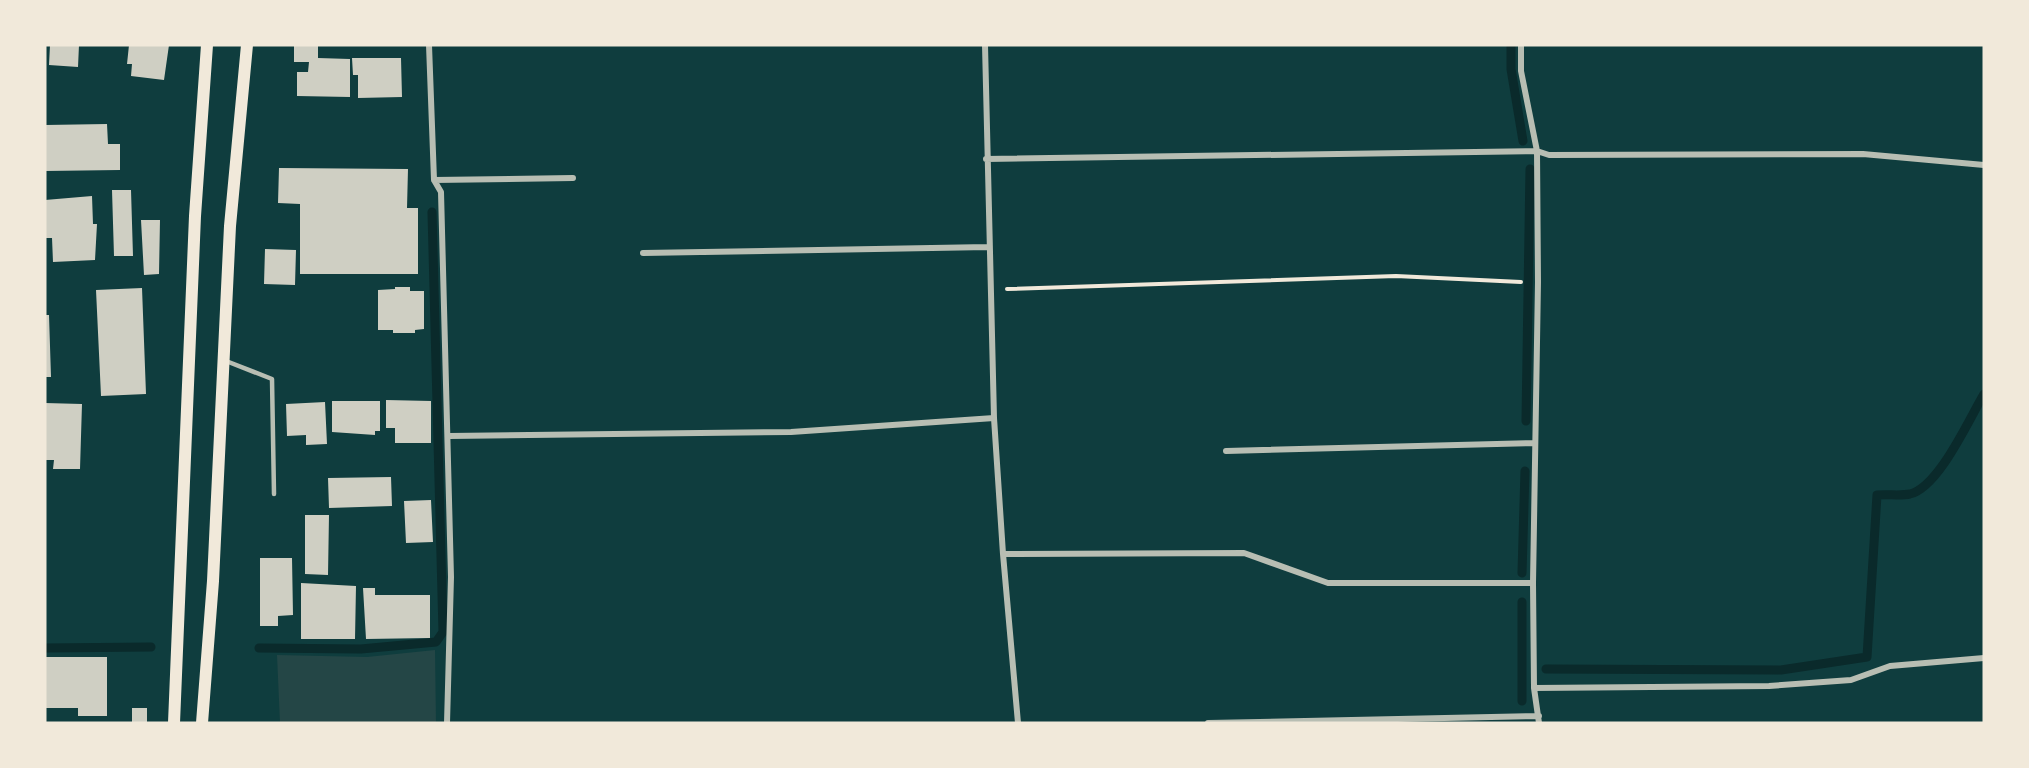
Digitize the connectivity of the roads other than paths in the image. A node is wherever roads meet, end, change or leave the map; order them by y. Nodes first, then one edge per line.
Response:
1 (207, 45) edge
2 (247, 45) edge
3 (429, 45) edge
4 (986, 45) edge
5 (1521, 45) edge
6 (1537, 151) junction
7 (986, 159) junction
8 (1984, 165) edge
9 (573, 178) dead end
10 (434, 180) junction
11 (988, 247) junction
12 (643, 253) dead end
13 (224, 360) junction
14 (994, 417) junction
15 (449, 436) junction
16 (1535, 443) junction
17 (1226, 451) dead end
18 (274, 494) dead end
19 (1002, 554) junction
20 (1533, 583) junction
21 (1984, 658) edge
22 (1534, 688) junction
23 (1539, 720) edge
24 (174, 723) edge
25 (202, 723) edge
26 (447, 723) edge
27 (1018, 723) edge
28 (1208, 723) edge

1 - 24 main road
2 - 13 main road
3 - 10 street
4 - 7 street
5 - 6 street
6 - 7 street
6 - 8 street
6 - 16 street
7 - 11 street
9 - 10 street
10 - 15 street
11 - 12 street
11 - 14 street
13 - 18 lane
13 - 25 main road
14 - 15 street
14 - 19 street
15 - 26 street
16 - 17 street
16 - 20 street
19 - 20 street
19 - 27 street
20 - 22 street
21 - 22 street
22 - 23 street
23 - 28 street

